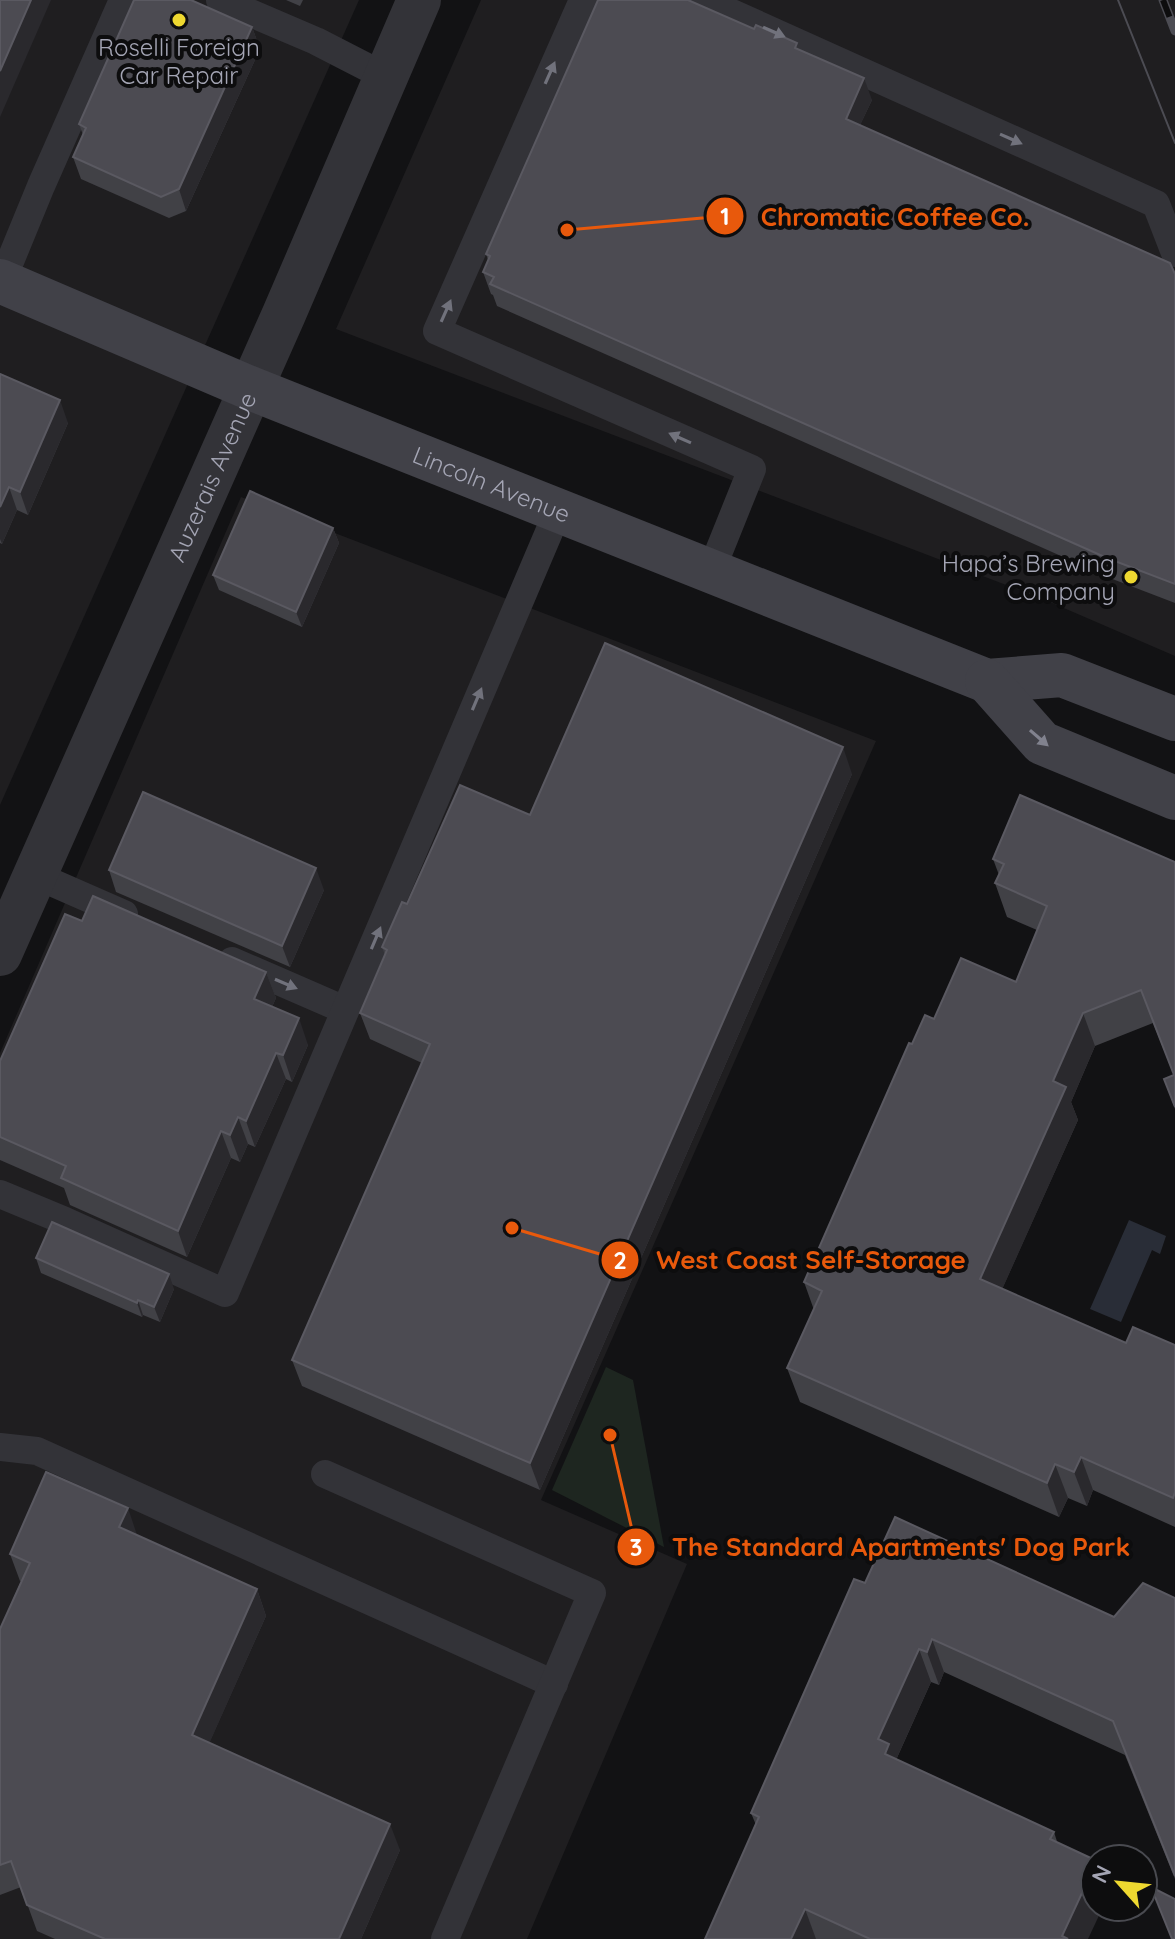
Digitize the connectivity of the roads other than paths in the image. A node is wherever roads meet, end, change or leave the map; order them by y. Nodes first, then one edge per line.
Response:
1 (123, 0) edge
2 (220, 0) edge
3 (419, 0) edge
4 (583, 0) edge
5 (703, 0) edge
6 (386, 77) junction
7 (1175, 253) edge
8 (1, 281) edge
9 (250, 388) junction
10 (558, 511) junction
11 (711, 571) junction
12 (987, 681) junction
13 (1175, 719) edge
14 (1175, 798) edge
15 (35, 875) junction
16 (147, 924) edge
17 (204, 949) edge
18 (0, 954) edge
19 (345, 1010) junction
20 (0, 1194) edge
21 (0, 1447) edge
22 (325, 1474) dead end
23 (554, 1684) junction
24 (445, 1939) edge

1 - 8 lane
2 - 6 lane
3 - 6 street, Auzerais Avenue
11 -> 4 lane
5 -> 7 lane
6 - 9 street, Auzerais Avenue
8 - 9 main road, Lincoln Avenue
9 - 10 main road, Lincoln Avenue
9 - 15 street, Auzerais Avenue
10 - 11 main road, Lincoln Avenue
19 -> 10 lane
11 - 12 main road, Lincoln Avenue
12 - 13 main road, Lincoln Avenue
12 -> 14 main road, Lincoln Avenue
15 - 16 lane
15 - 18 street, Auzerais Avenue
17 -> 19 lane
19 - 20 lane
21 - 23 lane
22 - 23 lane
23 - 24 lane

